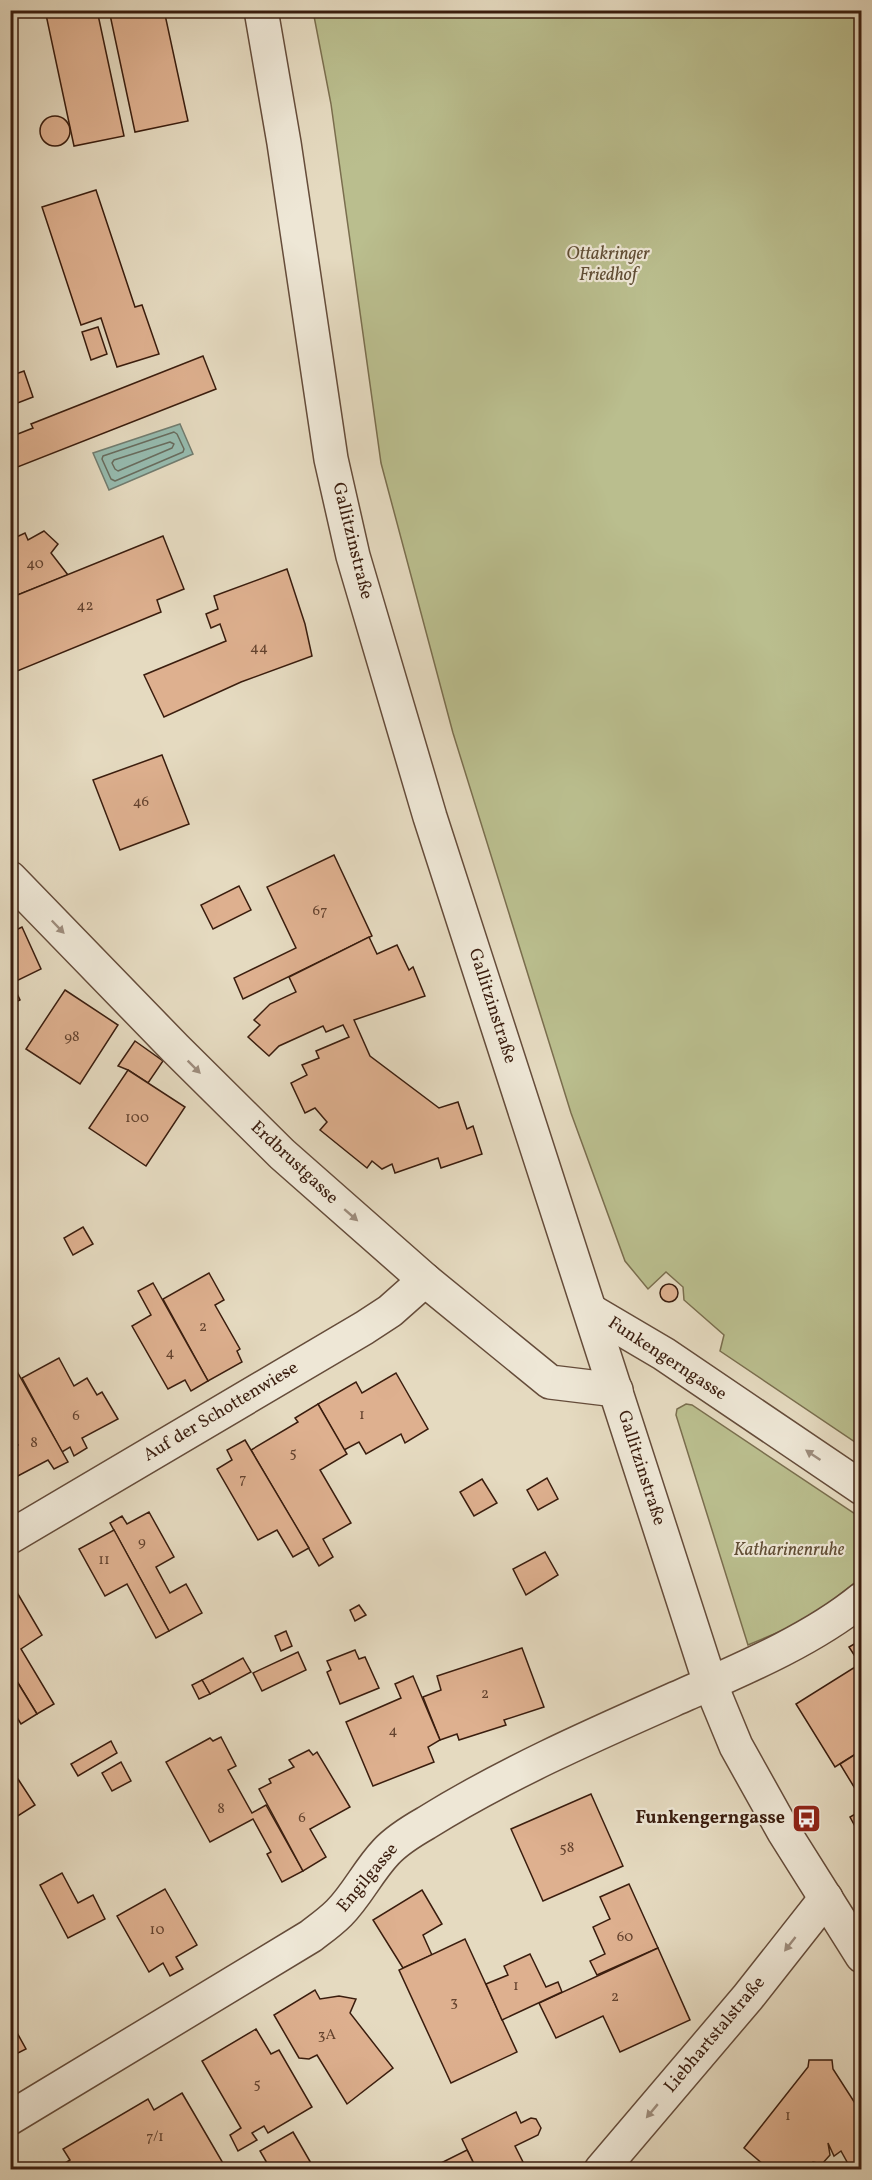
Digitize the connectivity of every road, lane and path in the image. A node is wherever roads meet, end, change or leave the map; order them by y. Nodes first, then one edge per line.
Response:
1 (261, 10) edge
2 (13, 884) edge
3 (425, 1280) junction
4 (591, 1311) junction
5 (616, 1390) junction
6 (861, 1488) edge
7 (10, 1537) edge
8 (861, 1599) edge
9 (710, 1683) junction
10 (826, 1898) junction
11 (861, 1956) edge
12 (10, 2118) edge
13 (601, 2169) edge

1 - 4 street, Gallitzinstraße
2 -> 3 street, Erdbrustgasse
3 - 5 street, Erdbrustgasse
3 - 7 street, Auf der Schottenwiese
4 - 5 street, Gallitzinstraße
6 -> 4 street, Funkengerngasse
5 - 9 street, Gallitzinstraße
8 - 9 street
9 - 10 street, Gallitzinstraße
9 - 12 street, Engilgasse
10 - 11 street, Gallitzinstraße
10 -> 13 street, Liebhartstalstraße

